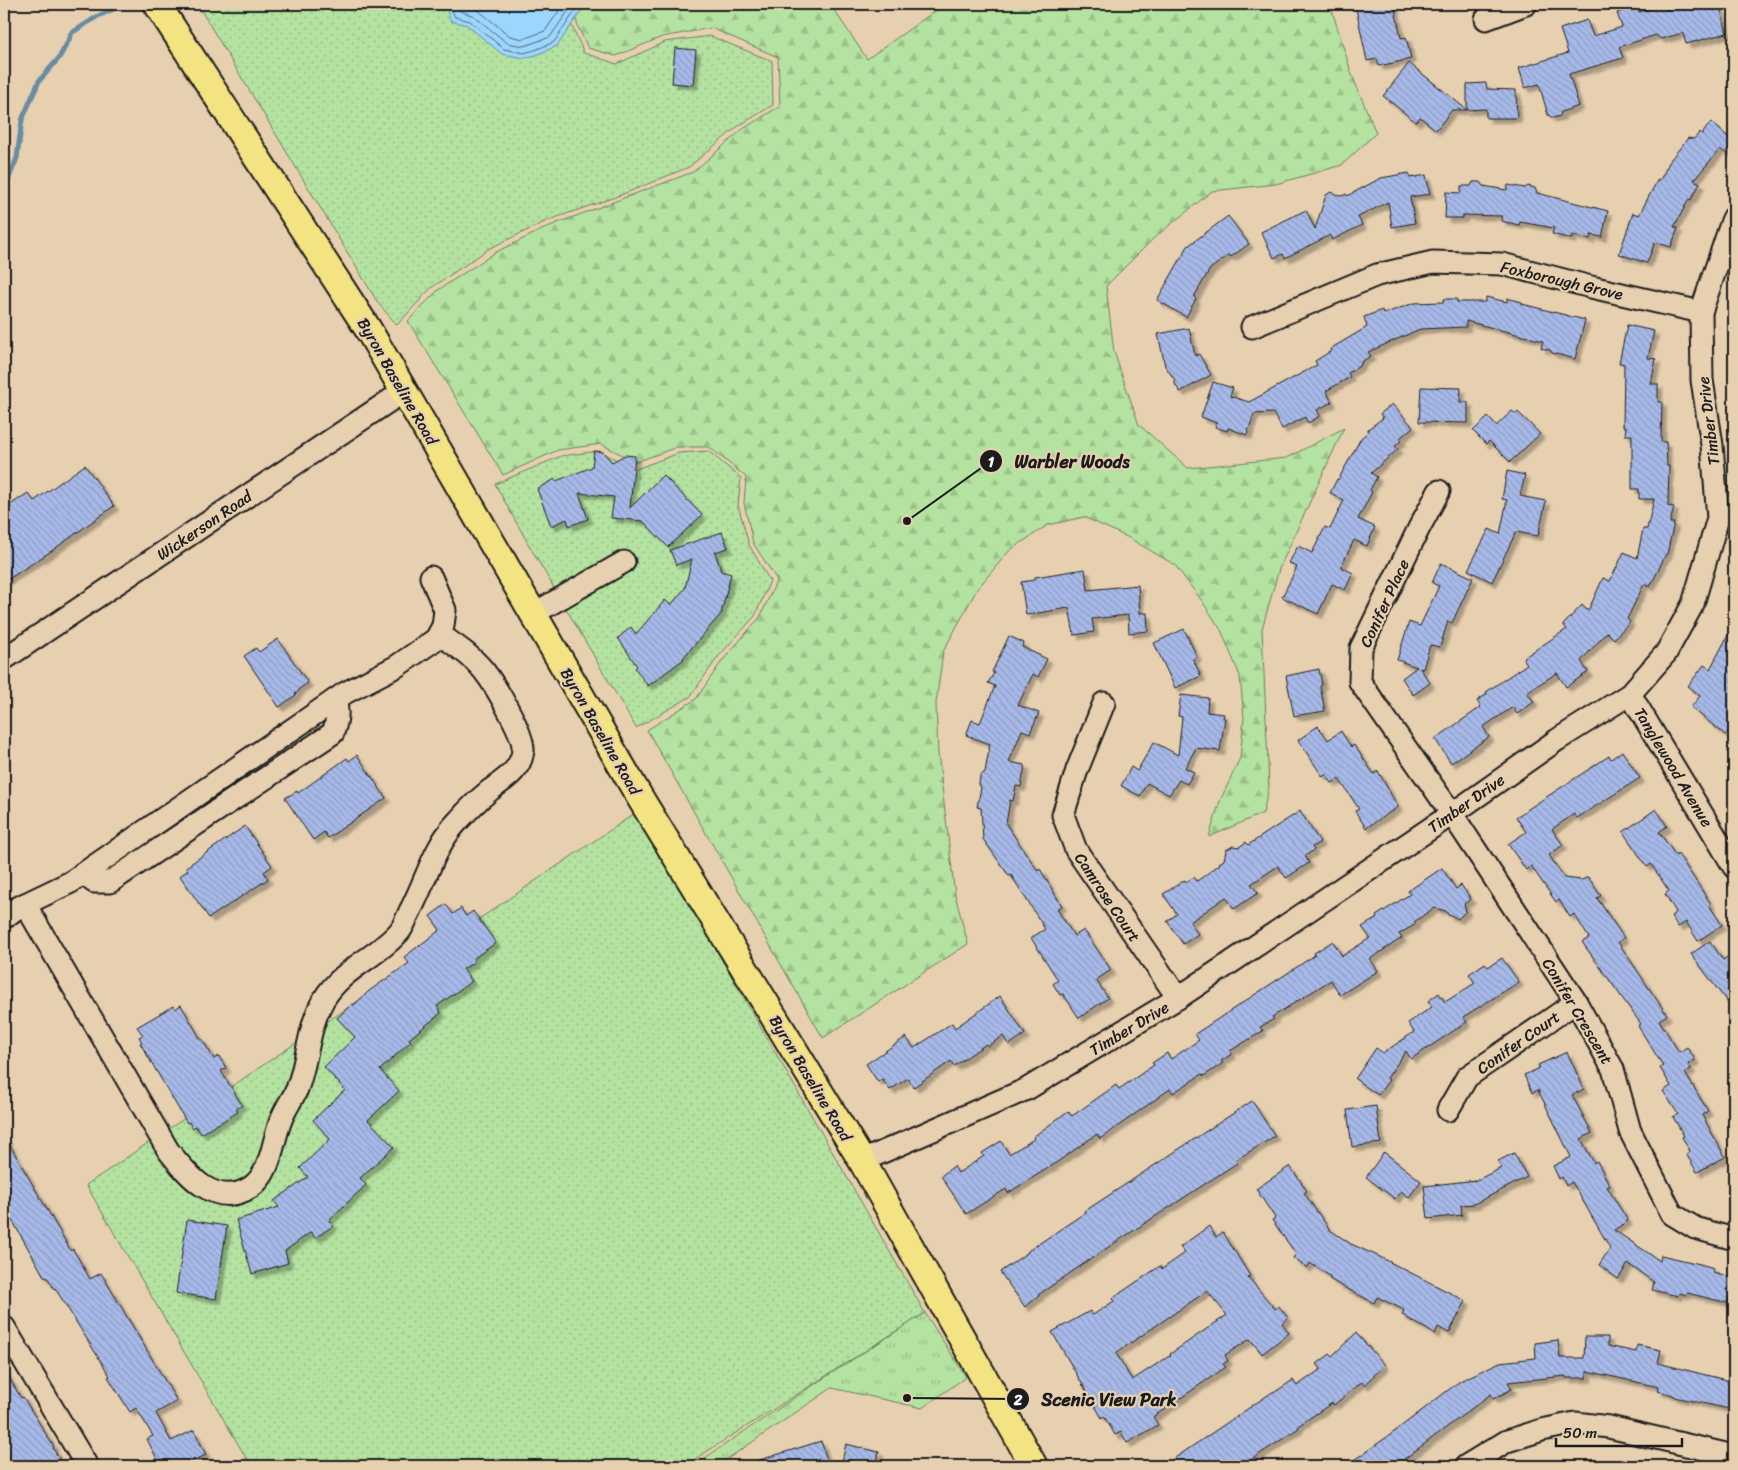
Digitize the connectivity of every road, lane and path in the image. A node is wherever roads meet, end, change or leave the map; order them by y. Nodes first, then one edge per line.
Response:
1 (157, 4) edge
2 (1526, 4) edge
3 (1486, 19) dead end
4 (1734, 217) edge
5 (1701, 312) junction
6 (1252, 327) dead end
7 (404, 391) junction
8 (1439, 491) dead end
9 (1726, 519) edge
10 (624, 562) dead end
11 (431, 577) dead end
12 (532, 614) junction
13 (439, 634) junction
14 (4, 659) edge
15 (1630, 694) junction
16 (1104, 703) dead end
17 (1452, 814) junction
18 (1734, 867) edge
19 (25, 904) junction
20 (4, 918) edge
21 (1178, 998) junction
22 (1576, 1002) junction
23 (1448, 1110) dead end
24 (862, 1161) junction
25 (1734, 1239) edge
26 (4, 1327) edge
27 (1734, 1456) edge
28 (87, 1466) edge
29 (1034, 1466) edge
30 (1466, 1466) edge

1 - 7 main road, Byron Baseline Road
2 - 3 street
4 - 5 street, Timber Drive
5 - 6 street, Foxborough Grove
5 - 9 street, Timber Drive
7 - 12 main road, Byron Baseline Road
7 - 14 street, Wickerson Road
8 - 17 street, Conifer Place
9 - 15 street, Timber Drive
10 - 12 street
11 - 13 street
12 - 24 main road, Byron Baseline Road
13 - 19 street
13 - 19 street
15 - 17 street, Timber Drive
15 - 18 street, Tanglewood Avenue
16 - 21 street, Camrose Court
17 - 21 street, Timber Drive
17 - 22 street, Conifer Crescent
19 - 20 street
21 - 24 street, Timber Drive
22 - 23 street, Conifer Court
22 - 25 street, Conifer Crescent
24 - 29 main road, Byron Baseline Road
26 - 28 street
27 - 30 street

